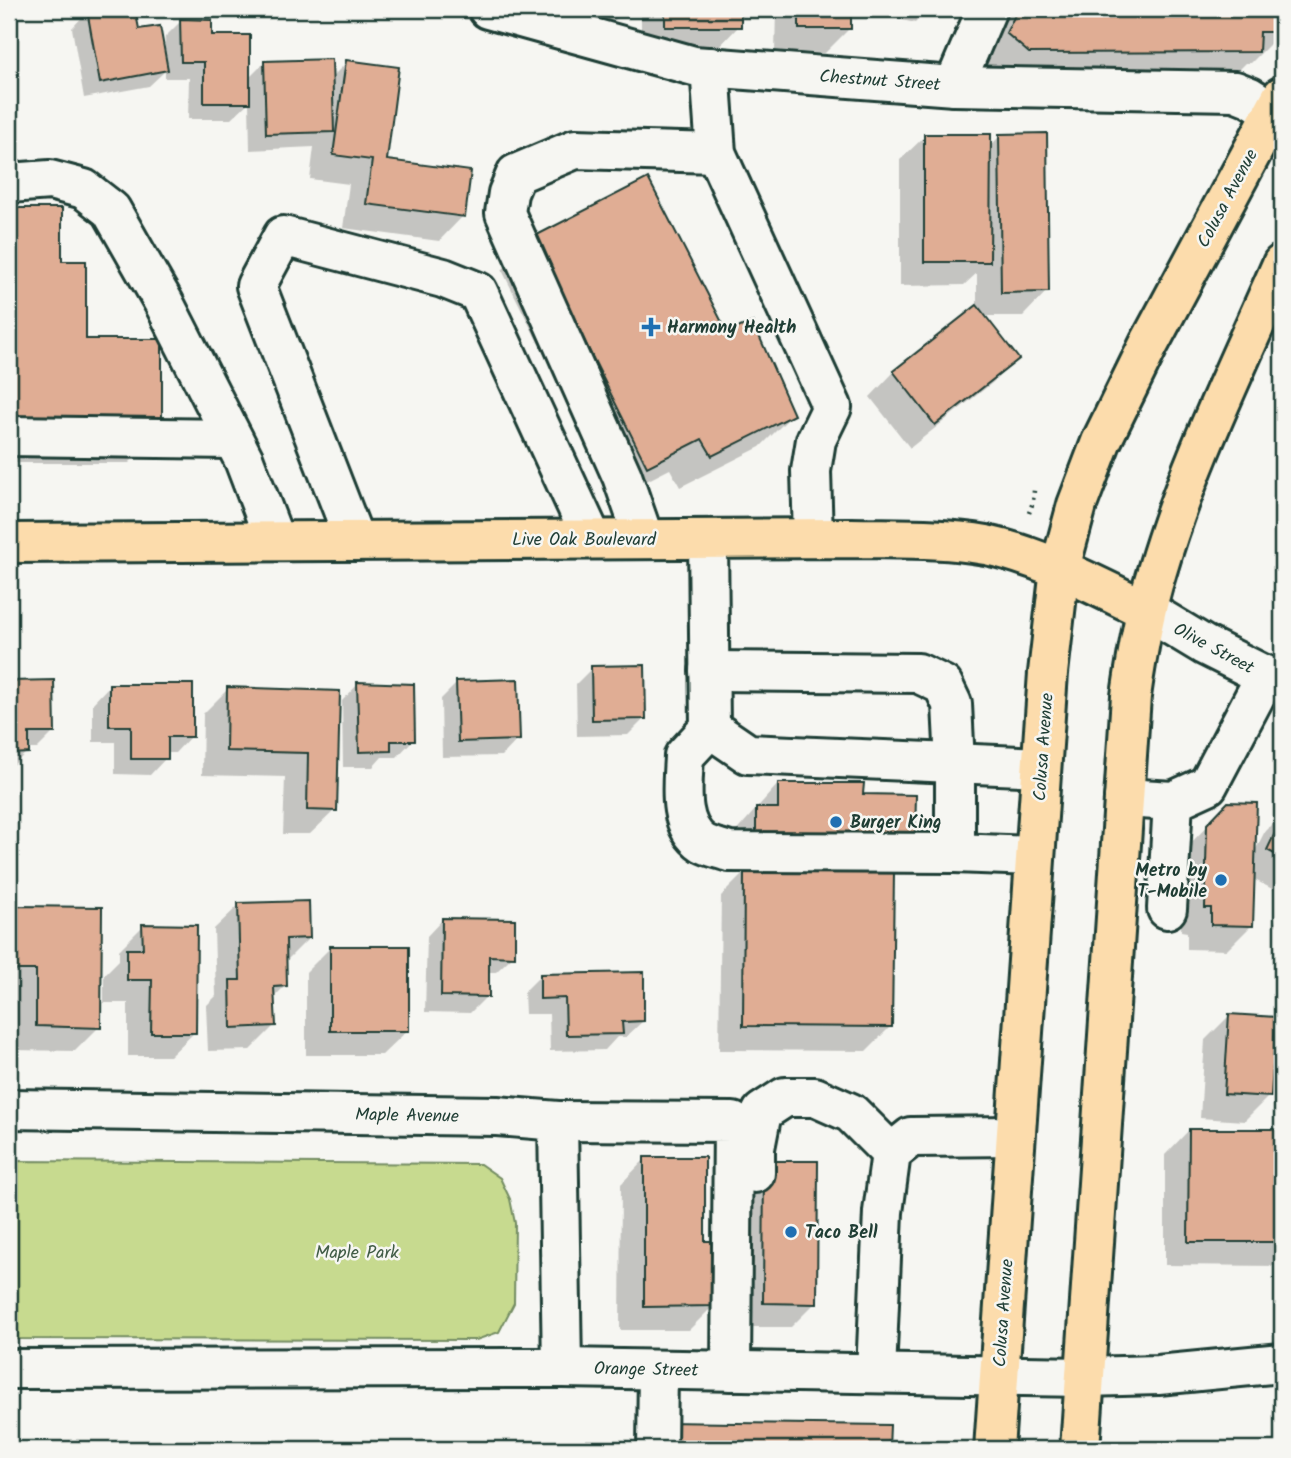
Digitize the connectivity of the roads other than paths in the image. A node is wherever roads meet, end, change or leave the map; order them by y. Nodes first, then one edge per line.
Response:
1 (488, 9) edge
2 (987, 9) edge
3 (710, 67) junction
4 (954, 86) junction
5 (1279, 111) edge
6 (716, 153) junction
7 (9, 183) edge
8 (1282, 264) edge
9 (9, 436) edge
10 (233, 439) junction
11 (813, 538) junction
12 (592, 539) junction
13 (644, 539) junction
14 (708, 539) junction
15 (275, 541) junction
16 (355, 541) junction
17 (9, 543) edge
18 (1060, 568) junction
19 (1146, 610) junction
20 (709, 671) junction
21 (1274, 680) edge
22 (710, 728) junction
23 (955, 764) junction
24 (1041, 767) junction
25 (1124, 798) junction
26 (1173, 801) junction
27 (955, 853) junction
28 (1035, 856) junction
29 (1167, 909) dead end
30 (9, 1109) edge
31 (558, 1121) junction
32 (1015, 1136) junction
33 (891, 1153) junction
34 (1282, 1363) edge
35 (562, 1368) junction
36 (9, 1369) edge
37 (658, 1370) junction
38 (743, 1371) junction
39 (876, 1373) junction
40 (999, 1377) junction
41 (1085, 1377) junction
42 (657, 1449) edge
43 (994, 1449) edge
44 (1080, 1449) edge

1 - 3 street, Chestnut Street
2 - 4 street
3 - 4 street, Chestnut Street
3 - 6 street
4 - 5 street, Chestnut Street
5 - 18 main road, Colusa Avenue
6 - 11 street
6 - 13 street
7 - 10 street
8 - 19 main road
9 - 10 street
10 - 15 street
11 - 14 main road, Live Oak Boulevard
11 - 18 main road, Live Oak Boulevard
12 - 13 main road, Live Oak Boulevard
12 - 16 main road, Live Oak Boulevard
12 - 16 street
13 - 14 main road, Live Oak Boulevard
14 - 20 street
15 - 16 main road, Live Oak Boulevard
15 - 17 main road, Live Oak Boulevard
18 - 19 main road, Live Oak Boulevard
18 - 24 main road, Colusa Avenue
19 - 21 street, Olive Street
19 - 25 main road
20 - 22 street
20 - 23 street
21 - 26 street
22 - 23 street
22 - 27 street
23 - 24 street
23 - 27 street
24 - 28 main road, Colusa Avenue
25 - 26 street
25 - 41 main road
26 - 29 street
27 - 28 street
28 - 32 main road, Colusa Avenue
30 - 31 street, Maple Avenue
31 - 35 street
31 - 38 street, Maple Avenue
32 - 33 street
32 - 40 main road, Colusa Avenue
33 - 38 street
33 - 39 street
34 - 41 street, Orange Street
35 - 36 street, Orange Street
35 - 37 street, Orange Street
37 - 38 street, Orange Street
37 - 42 street
38 - 39 street, Orange Street
39 - 40 street, Orange Street
40 - 41 street, Orange Street
40 - 43 main road, Colusa Avenue
41 - 44 main road

